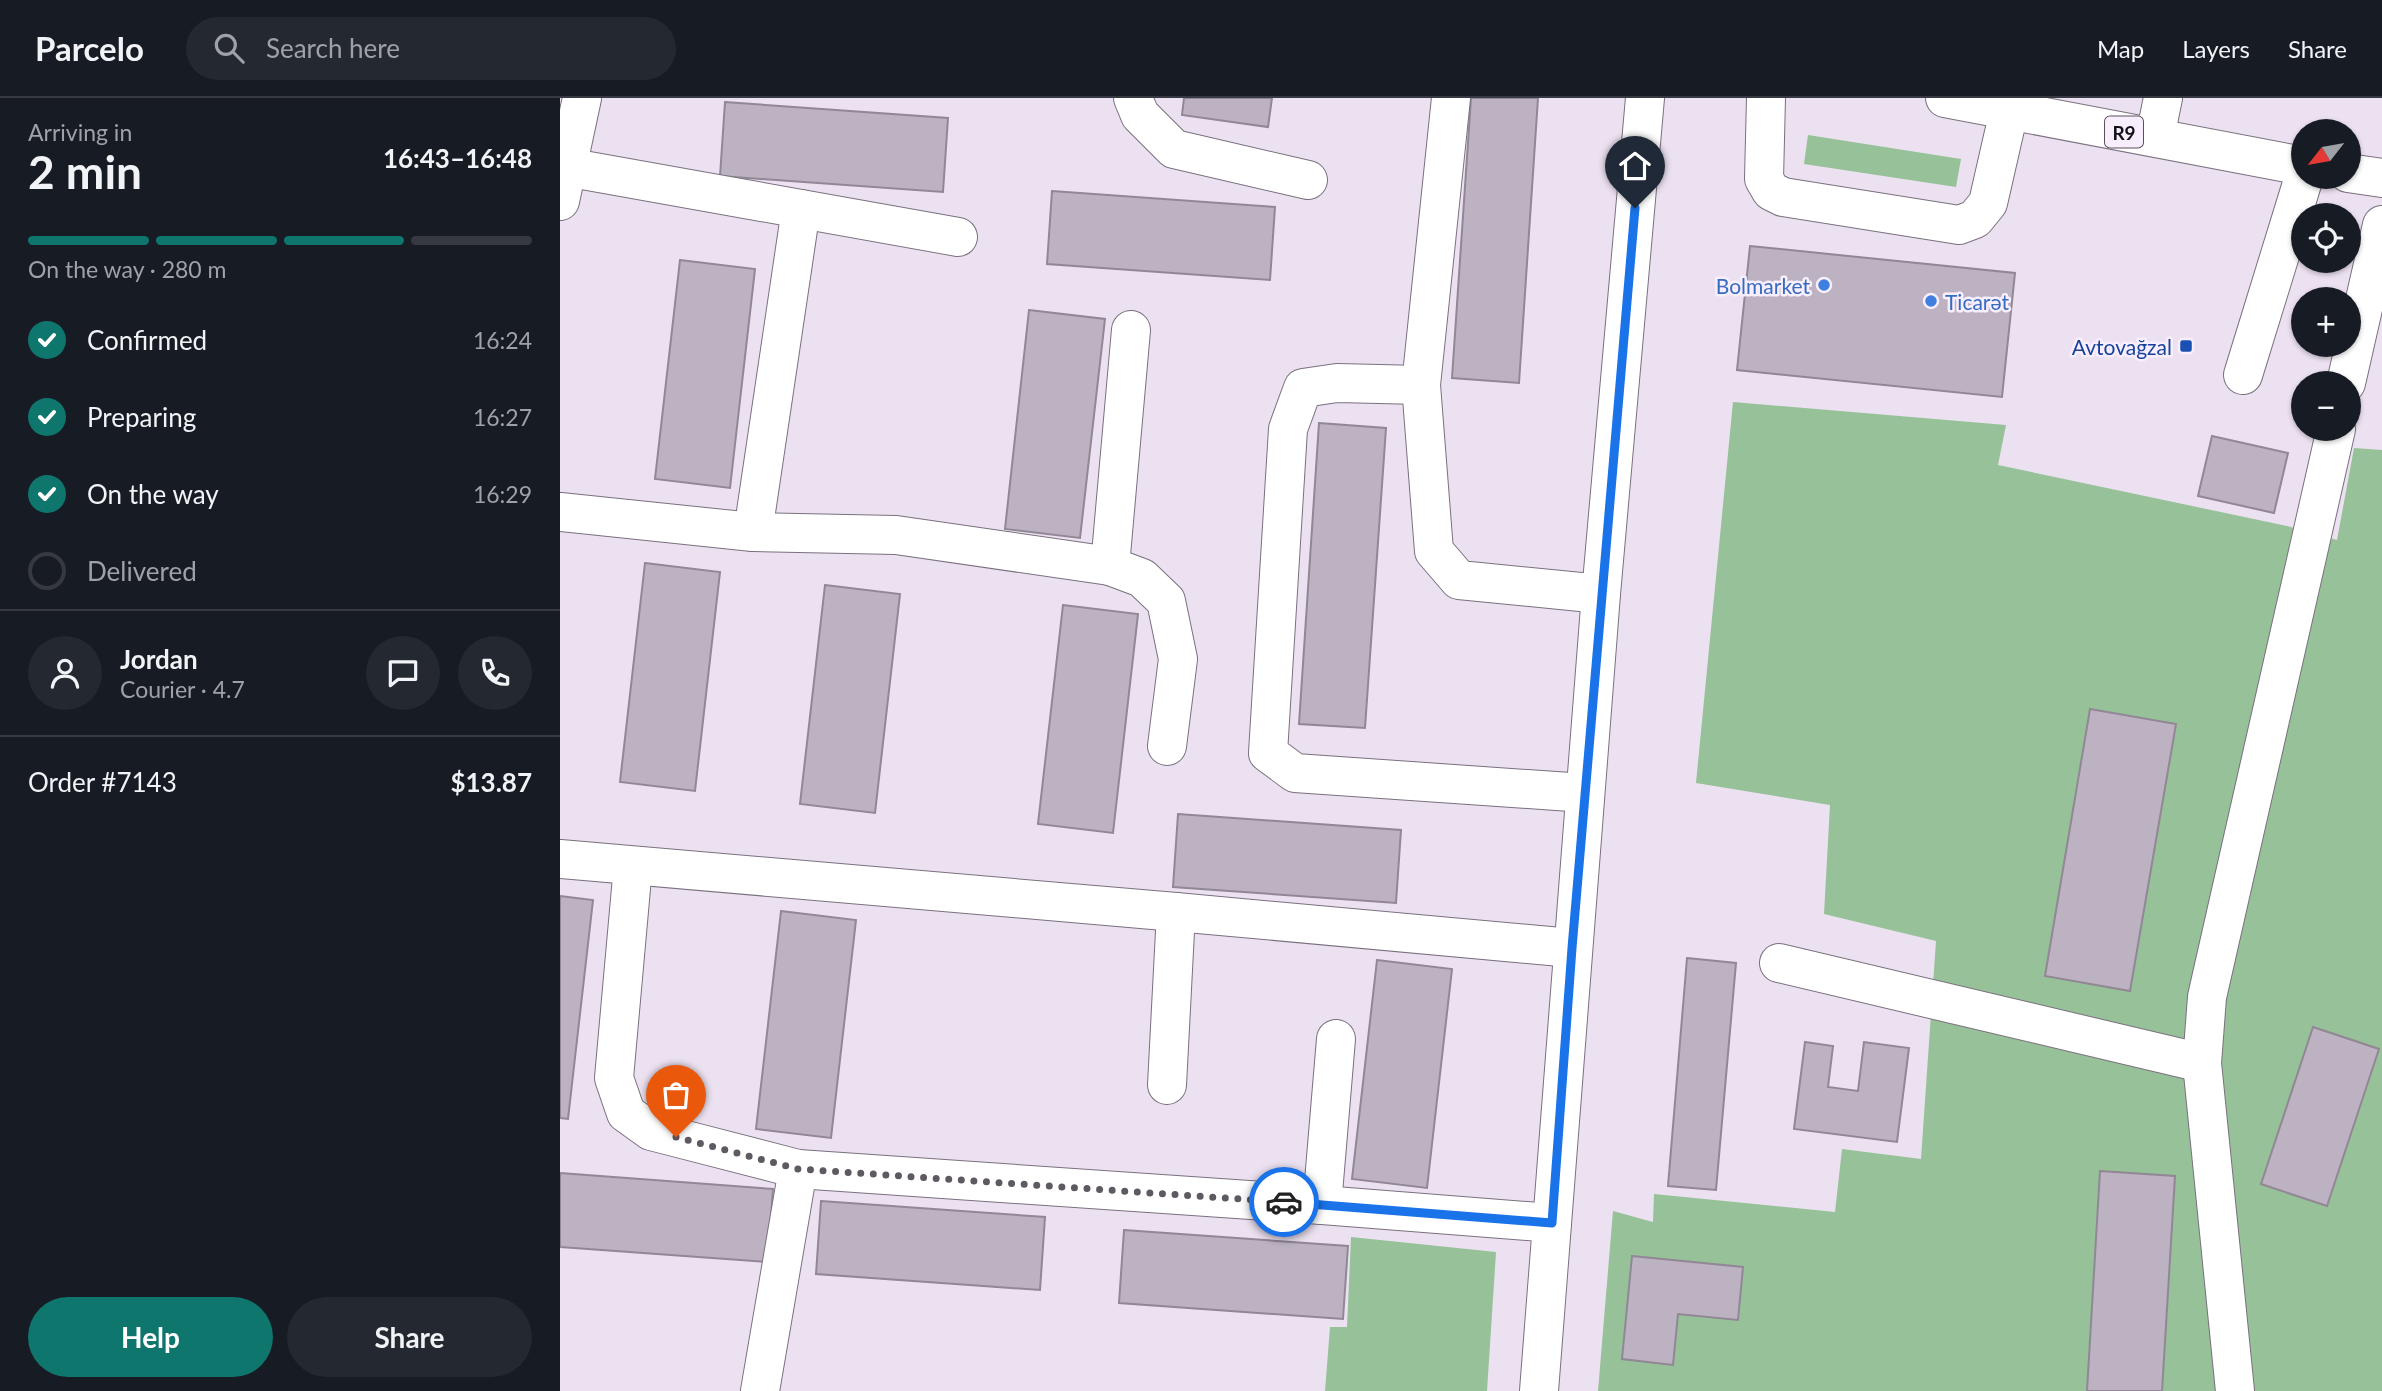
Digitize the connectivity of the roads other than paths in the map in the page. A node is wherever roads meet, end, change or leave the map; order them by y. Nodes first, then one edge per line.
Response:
1 (582, 98) edge
2 (1132, 98) edge
3 (1451, 98) edge
4 (1645, 98) edge
5 (1766, 98) edge
6 (1945, 98) edge
7 (2163, 98) edge
8 (2009, 111) junction
9 (2155, 137) junction
10 (2291, 164) edge
11 (2361, 175) edge
12 (2382, 178) edge
13 (1308, 180) dead end
14 (563, 184) edge
15 (2300, 189) edge
16 (801, 209) junction
17 (2382, 225) edge
18 (958, 237) dead end
19 (1130, 330) dead end
20 (2349, 371) edge
21 (2243, 375) dead end
22 (1421, 385) junction
23 (2333, 441) edge
24 (560, 512) edge
25 (753, 532) junction
26 (1110, 566) junction
27 (1601, 594) junction
28 (1167, 746) dead end
29 (1585, 793) junction
30 (560, 859) edge
31 (633, 866) junction
32 (1176, 912) junction
33 (1572, 948) junction
34 (1779, 963) dead end
35 (1336, 1039) dead end
36 (2202, 1063) junction
37 (1167, 1085) dead end
38 (798, 1169) junction
39 (1322, 1205) junction
40 (1552, 1223) junction
41 (760, 1391) edge
42 (1539, 1391) edge
43 (2235, 1391) edge

1 - 14 main road
2 - 13 main road
3 - 22 main road
4 - 27 main road
5 - 8 main road
6 - 8 main road, R9
7 - 9 main road
8 - 9 main road, R9
9 - 10 main road, R9
11 - 12 main road
14 - 16 main road
15 - 21 main road
16 - 18 main road
16 - 25 main road
17 - 20 main road
19 - 26 main road
22 - 27 main road
22 - 29 main road
23 - 36 main road
24 - 25 main road
25 - 26 main road
26 - 28 main road
27 - 29 main road
29 - 33 main road
30 - 31 main road
31 - 32 main road
31 - 38 main road
32 - 33 main road
32 - 37 main road
33 - 40 main road
34 - 36 main road
35 - 39 main road
36 - 43 main road
38 - 39 main road
38 - 41 main road
39 - 40 main road
40 - 42 main road

